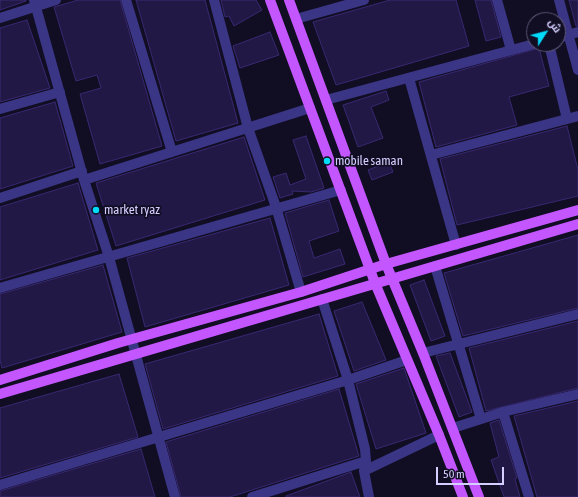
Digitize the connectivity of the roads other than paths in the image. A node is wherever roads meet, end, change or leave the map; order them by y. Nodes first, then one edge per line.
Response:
1 (56, 0) edge
2 (126, 0) edge
3 (214, 0) edge
4 (270, 0) edge
5 (288, 0) edge
6 (364, 0) edge
7 (497, 0) edge
8 (559, 0) edge
9 (35, 3) edge
10 (0, 18) edge
11 (296, 20) junction
12 (568, 35) edge
13 (526, 46) edge
14 (511, 50) junction
15 (551, 52) edge
16 (578, 70) edge
17 (409, 78) junction
18 (60, 92) junction
19 (326, 100) junction
20 (310, 108) junction
21 (0, 109) edge
22 (578, 116) edge
23 (567, 118) junction
24 (248, 128) junction
25 (172, 152) junction
26 (431, 154) junction
27 (83, 176) junction
28 (341, 190) junction
29 (0, 198) edge
30 (276, 207) junction
31 (578, 210) edge
32 (578, 224) edge
33 (456, 245) junction
34 (109, 257) junction
35 (386, 264) junction
36 (435, 266) junction
37 (371, 270) junction
38 (391, 279) junction
39 (375, 283) junction
40 (0, 288) edge
41 (301, 292) junction
42 (322, 299) junction
43 (578, 314) edge
44 (132, 340) junction
45 (458, 346) junction
46 (423, 353) junction
47 (135, 354) junction
48 (407, 360) junction
49 (0, 380) edge
50 (348, 380) junction
51 (0, 394) edge
52 (578, 394) edge
53 (503, 412) junction
54 (481, 419) junction
55 (452, 428) junction
56 (439, 435) junction
57 (158, 436) junction
58 (365, 466) junction
59 (0, 486) edge
60 (269, 495) edge
61 (175, 497) edge
62 (252, 497) edge
63 (370, 497) edge
64 (463, 497) edge
65 (479, 497) edge
66 (529, 497) edge

1 - 9 street
2 - 25 street
3 - 24 street
4 - 20 main road
5 - 11 main road
6 - 11 street
7 - 14 street
8 - 12 street
9 - 10 street
9 - 18 street
11 - 19 main road
12 - 16 street
13 - 14 street
14 - 17 street
15 - 23 street
17 - 19 street
17 - 26 street
18 - 21 street
18 - 27 street
19 - 35 main road
20 - 24 street
20 - 28 main road
22 - 23 street
23 - 26 street
24 - 25 street
24 - 30 street
25 - 27 street
26 - 33 street
27 - 29 street
27 - 34 street
28 - 30 street
28 - 37 main road
30 - 34 street
30 - 41 street
31 - 33 main road
32 - 36 main road
33 - 35 main road
34 - 40 street
34 - 44 street
35 - 37 main road
35 - 38 main road
36 - 38 main road
36 - 45 street
37 - 39 main road
37 - 41 main road
38 - 39 main road
38 - 46 main road
39 - 42 main road
39 - 48 main road
41 - 44 main road
42 - 47 main road
42 - 50 street
43 - 45 street
44 - 47 street
44 - 49 main road
45 - 46 street
45 - 54 street
46 - 55 main road
47 - 51 main road
47 - 57 street
48 - 50 street
48 - 56 main road
50 - 57 street
50 - 58 street
52 - 53 street
53 - 54 street
53 - 66 street
54 - 55 street
55 - 65 main road
56 - 58 street
56 - 64 main road
57 - 59 street
57 - 61 street
58 - 60 street
58 - 63 street
60 - 62 street

